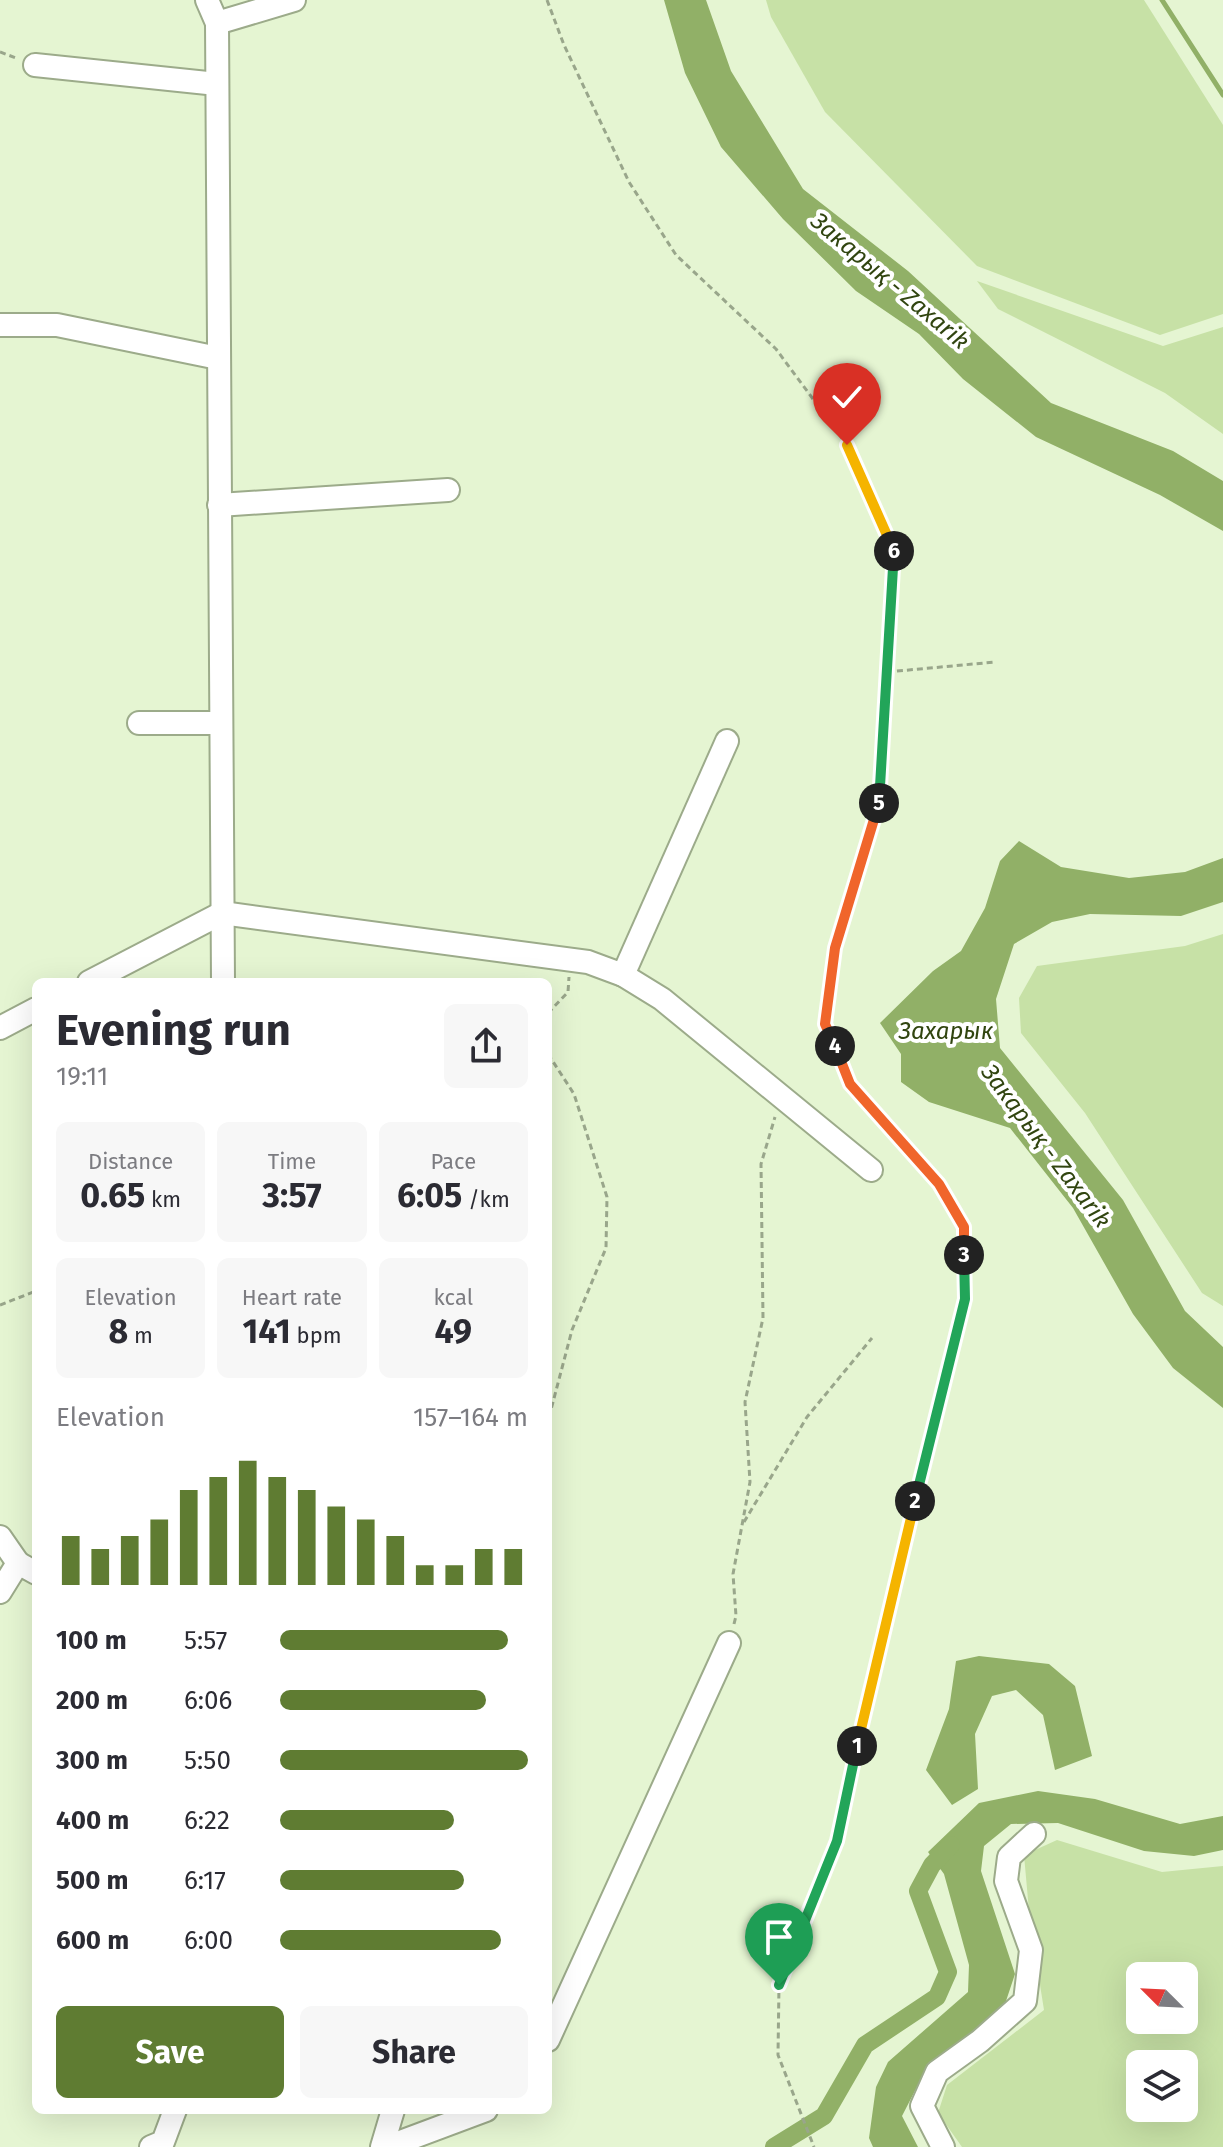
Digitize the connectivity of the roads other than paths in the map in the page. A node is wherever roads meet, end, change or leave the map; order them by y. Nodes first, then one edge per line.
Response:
1 (207, 0) edge
2 (294, 0) edge
3 (217, 23) junction
4 (35, 65) dead end
5 (217, 84) junction
6 (0, 325) edge
7 (218, 358) junction
8 (448, 490) dead end
9 (219, 505) junction
10 (139, 723) dead end
11 (220, 723) junction
12 (727, 741) dead end
13 (222, 913) junction
14 (623, 975) junction
15 (97, 978) edge
16 (223, 978) edge
17 (32, 1011) edge
18 (0, 1028) edge
19 (871, 1170) dead end
20 (0, 1537) edge
21 (27, 1568) edge
22 (0, 1592) edge
23 (729, 1643) road end
24 (1034, 1834) dead end
25 (552, 2031) edge
26 (173, 2114) edge
27 (392, 2114) edge
28 (475, 2114) edge
29 (161, 2145) edge
30 (385, 2147) edge
31 (943, 2147) edge

1 - 3 street
2 - 3 street
3 - 5 street
4 - 5 street
5 - 7 street
6 - 7 street
7 - 9 street
8 - 9 street
9 - 11 street
10 - 11 street
11 - 13 street
12 - 14 street
13 - 14 street
13 - 15 street
13 - 16 street
14 - 19 street
17 - 18 street
20 - 21 street
21 - 22 street
23 - 25 street
24 - 31 street
26 - 29 street
27 - 30 street
28 - 30 street

